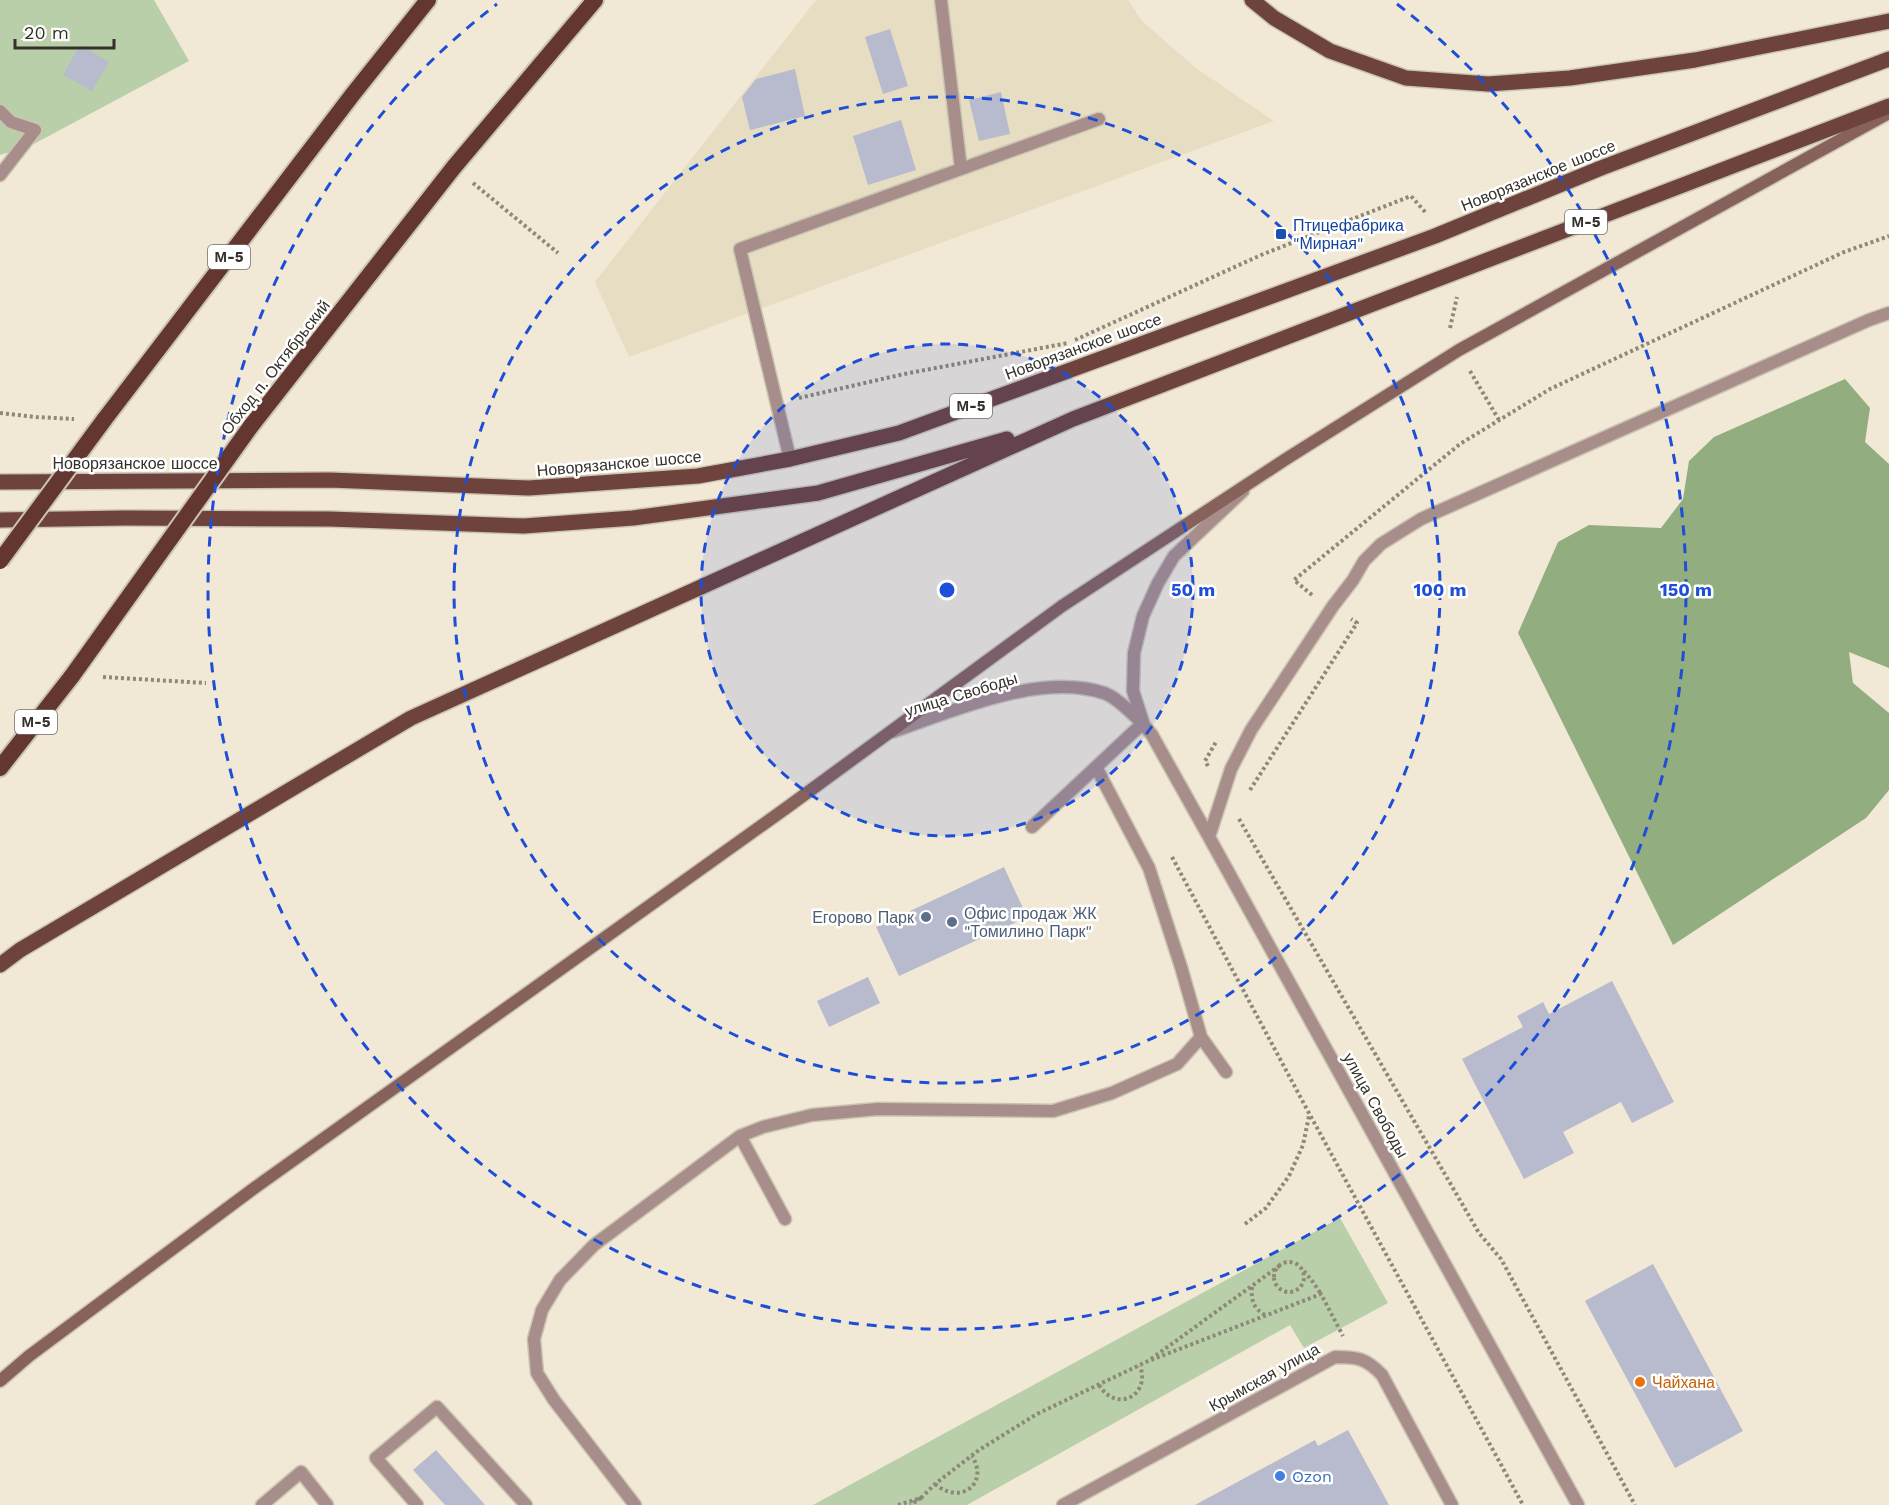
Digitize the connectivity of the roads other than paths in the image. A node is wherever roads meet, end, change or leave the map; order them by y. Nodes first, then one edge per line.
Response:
1 (428, 0) edge
2 (595, 0) edge
3 (942, 0) edge
4 (1252, 0) edge
5 (1889, 21) edge
6 (1889, 59) edge
7 (1889, 106) edge
8 (0, 111) edge
9 (1889, 112) edge
10 (1099, 119) dead end
11 (961, 169) junction
12 (0, 175) edge
13 (1889, 313) edge
14 (1072, 418) junction
15 (790, 459) junction
16 (0, 482) edge
17 (1253, 482) junction
18 (0, 520) edge
19 (0, 561) edge
20 (1143, 723) junction
21 (885, 735) junction
22 (1096, 767) junction
23 (0, 768) edge
24 (1032, 827) dead end
25 (1209, 837) junction
26 (0, 965) edge
27 (1201, 1037) junction
28 (1226, 1072) dead end
29 (740, 1136) junction
30 (785, 1219) dead end
31 (0, 1381) edge
32 (262, 1505) edge
33 (327, 1505) edge
34 (417, 1505) edge
35 (526, 1505) edge
36 (635, 1505) edge
37 (1063, 1505) edge
38 (1452, 1505) edge
39 (1578, 1505) edge

1 - 19 highway, М-5, bridge
2 - 23 highway, Обход п. Октябрьский / М-5, bridge
3 - 11 street
4 - 5 main road
6 - 15 main road, Новорязанское шоссе / М-5
7 - 14 main road, М-5
8 - 12 street
9 - 17 main road
10 - 11 street
11 - 15 street
13 - 25 street
14 - 18 main road
14 - 26 main road
15 - 16 main road, Новорязанское шоссе / М-5
17 - 20 street, улица Свободы
17 - 21 main road
20 - 21 street, улица Свободы
20 - 22 street
20 - 25 street, улица Свободы
21 - 31 main road
22 - 24 street
22 - 27 street
25 - 39 street, улица Свободы
27 - 28 street
27 - 29 street
29 - 30 street
29 - 36 street
32 - 33 street
34 - 35 street
37 - 38 street, Крымская улица

